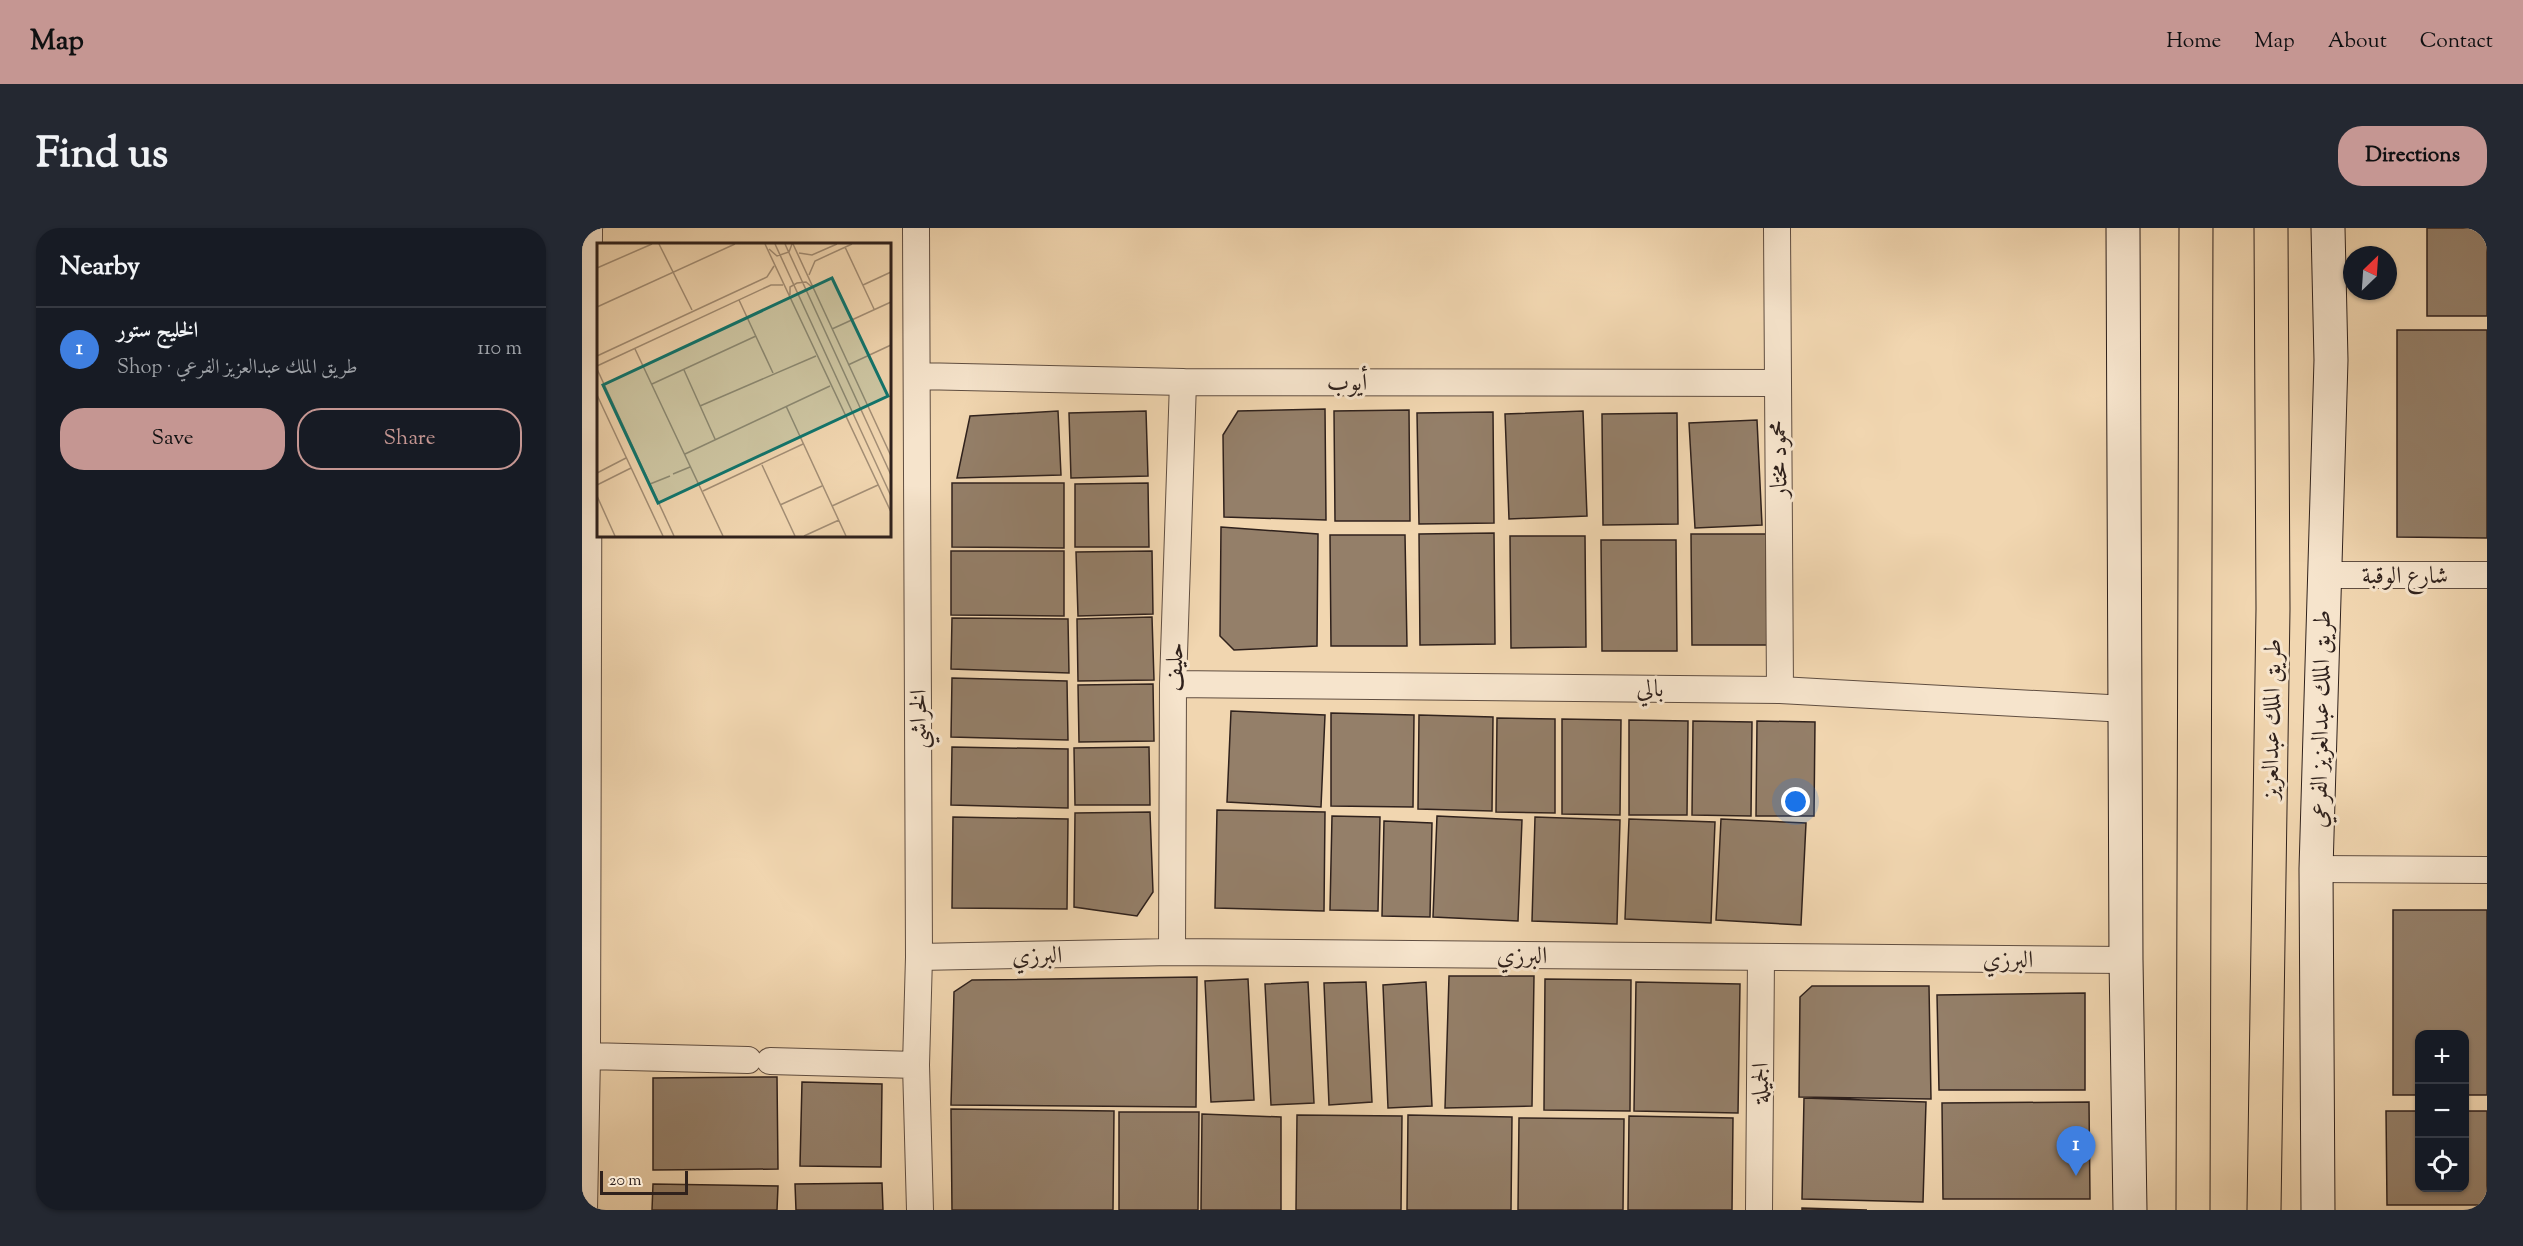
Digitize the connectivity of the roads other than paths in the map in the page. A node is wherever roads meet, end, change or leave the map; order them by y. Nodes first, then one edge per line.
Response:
1 (589, 228) edge
2 (916, 228) edge
3 (1777, 228) edge
4 (2123, 228) edge
5 (2140, 228) edge
6 (2196, 228) edge
7 (2271, 228) edge
8 (2315, 228) edge
9 (2328, 228) edge
10 (2331, 360) junction
11 (916, 376) junction
12 (2124, 379) junction
13 (1183, 382) junction
14 (1777, 383) junction
15 (2323, 575) junction
16 (2487, 575) edge
17 (1173, 684) junction
18 (1780, 690) junction
19 (2126, 709) junction
20 (2316, 869) junction
21 (2487, 870) edge
22 (1172, 952) junction
23 (919, 957) junction
24 (1761, 957) junction
25 (2126, 960) junction
26 (587, 1056) junction
27 (916, 1065) junction
28 (584, 1210) edge
29 (920, 1210) edge
30 (1759, 1210) edge
31 (2130, 1210) edge
32 (2193, 1210) edge
33 (2264, 1210) edge
34 (2318, 1210) edge

1 - 26 street
2 - 11 street, الخراشي
3 - 14 street, محمود مختار
4 - 12 street
5 - 12 street
6 - 32 main road
7 - 33 main road, طريق الملك عبدالعزيز
8 - 10 street
9 - 10 street, طريق الملك عبدالعزيز الفرعي
10 - 15 street, طريق الملك عبدالعزيز الفرعي
11 - 13 street, أيوب
11 - 23 street, الخراشي
12 - 19 street
13 - 14 street, أيوب
13 - 17 street, حليف
14 - 18 street, محمود مختار
15 - 16 street, شارع الوقبة
15 - 20 street, طريق الملك عبدالعزيز الفرعي
17 - 18 street, بالي
17 - 22 street, حليف
18 - 19 street, بالي
19 - 25 street
20 - 21 street
20 - 34 street, طريق الملك عبدالعزيز الفرعي
22 - 23 street, البرزي
22 - 24 street, البرزي
23 - 27 street, الخراشي
24 - 25 street, البرزي
24 - 30 street, الجميلة
25 - 31 street
26 - 27 street
26 - 28 street
27 - 29 street, الخراشي

